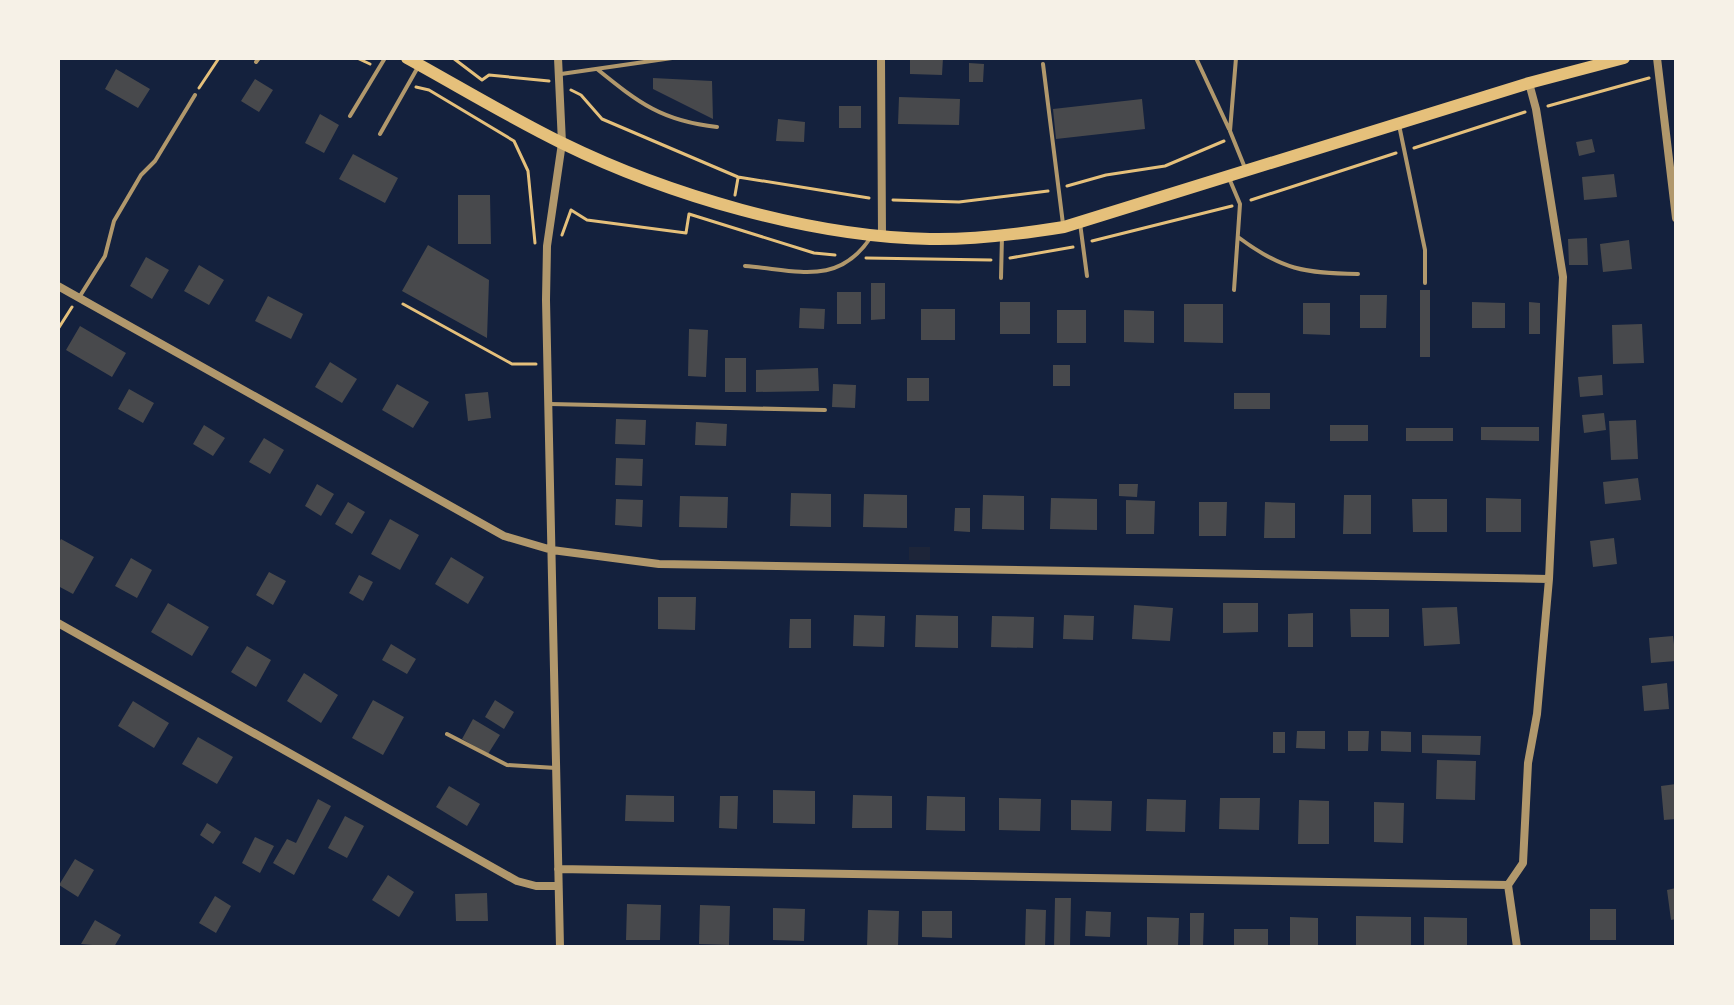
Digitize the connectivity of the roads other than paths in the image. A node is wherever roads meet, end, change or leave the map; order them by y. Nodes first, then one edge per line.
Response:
1 (385, 58) edge
2 (407, 58) edge
3 (558, 58) edge
4 (672, 58) edge
5 (881, 58) edge
6 (1196, 58) edge
7 (1236, 58) edge
8 (1624, 58) edge
9 (1657, 58) edge
10 (1043, 64) dead end
11 (419, 65) junction
12 (597, 69) junction
13 (559, 79) junction
14 (1529, 83) junction
15 (195, 95) road end
16 (1671, 114) edge
17 (350, 116) dead end
18 (1399, 123) junction
19 (717, 127) dead end
20 (1230, 131) junction
21 (380, 134) dead end
22 (562, 143) junction
23 (1246, 170) junction
24 (1228, 176) junction
25 (1676, 218) edge
26 (1080, 222) junction
27 (1064, 227) junction
28 (878, 235) junction
29 (1002, 235) junction
30 (1238, 237) junction
31 (745, 266) dead end
32 (1358, 274) dead end
33 (1087, 276) dead end
34 (1001, 278) dead end
35 (1425, 283) dead end
36 (58, 286) edge
37 (1234, 290) dead end
38 (79, 298) junction
39 (548, 404) junction
40 (825, 410) dead end
41 (552, 550) junction
42 (1549, 579) junction
43 (58, 623) edge
44 (447, 734) dead end
45 (556, 768) junction
46 (558, 869) junction
47 (1508, 885) junction
48 (558, 886) junction
49 (560, 947) edge
50 (1517, 947) edge

1 - 17 lane
2 - 11 main road
3 - 13 street
4 - 12 lane
5 - 28 street
6 - 20 lane
7 - 20 lane
8 - 14 main road
9 - 16 street
10 - 27 lane
11 - 21 lane
11 - 22 main road
12 - 13 lane
12 - 19 lane
13 - 22 street
14 - 18 main road
14 - 42 street
15 - 38 lane
16 - 25 street
18 - 23 main road
18 - 35 lane
20 - 23 lane
22 - 28 main road
22 - 39 street
23 - 24 main road
24 - 26 main road
24 - 30 lane
26 - 27 main road
26 - 33 lane
27 - 29 main road
28 - 29 main road
28 - 31 lane
29 - 34 lane
30 - 32 lane
30 - 37 lane
36 - 38 street
38 - 41 street
39 - 40 lane
39 - 41 street
41 - 42 street
41 - 45 street
42 - 47 street
43 - 48 street
44 - 45 lane
45 - 46 street
46 - 47 street
46 - 48 street
47 - 50 street
48 - 49 street

